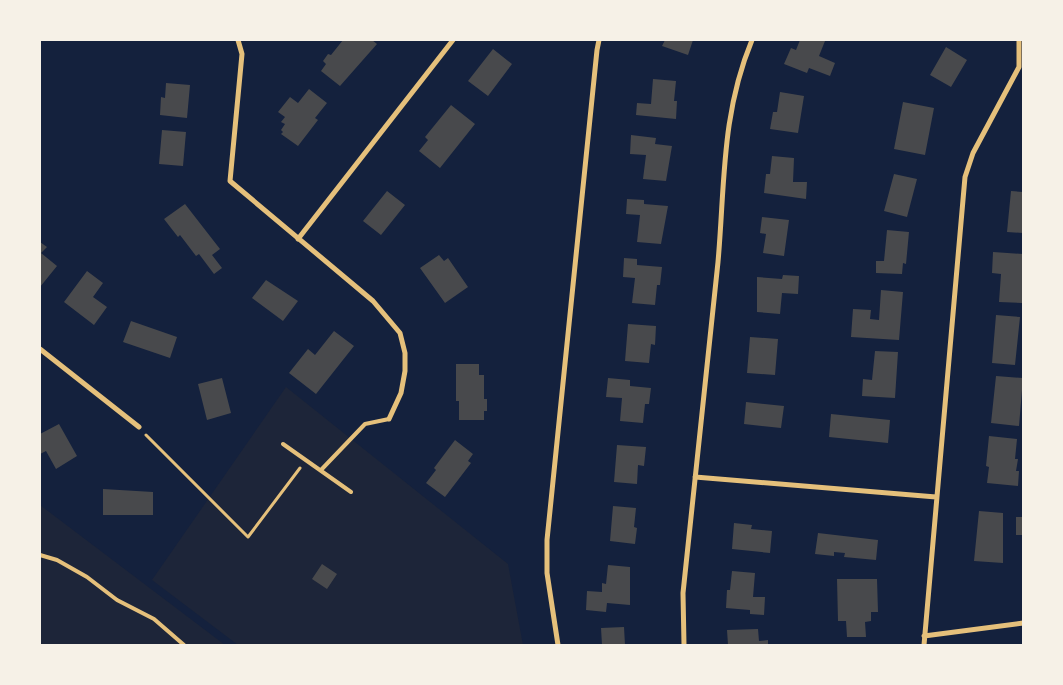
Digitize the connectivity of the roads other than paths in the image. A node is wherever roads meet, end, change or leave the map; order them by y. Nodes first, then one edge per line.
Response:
1 (238, 40) edge
2 (452, 40) edge
3 (600, 40) edge
4 (752, 40) edge
5 (1019, 40) edge
6 (298, 239) junction
7 (40, 349) edge
8 (389, 419) joint
9 (139, 427) road end
10 (283, 444) dead end
11 (321, 470) junction
12 (695, 477) junction
13 (351, 492) dead end
14 (936, 497) junction
15 (40, 555) edge
16 (1023, 623) edge
17 (924, 636) junction
18 (184, 645) edge
19 (558, 645) edge
20 (684, 645) edge
21 (924, 645) edge

1 - 6 street
2 - 6 street
3 - 19 street
4 - 12 street
5 - 14 street
6 - 8 street
7 - 9 street
8 - 11 lane
10 - 11 lane
11 - 13 lane
12 - 14 street
12 - 20 street
14 - 17 street
15 - 18 lane
16 - 17 street
17 - 21 street

